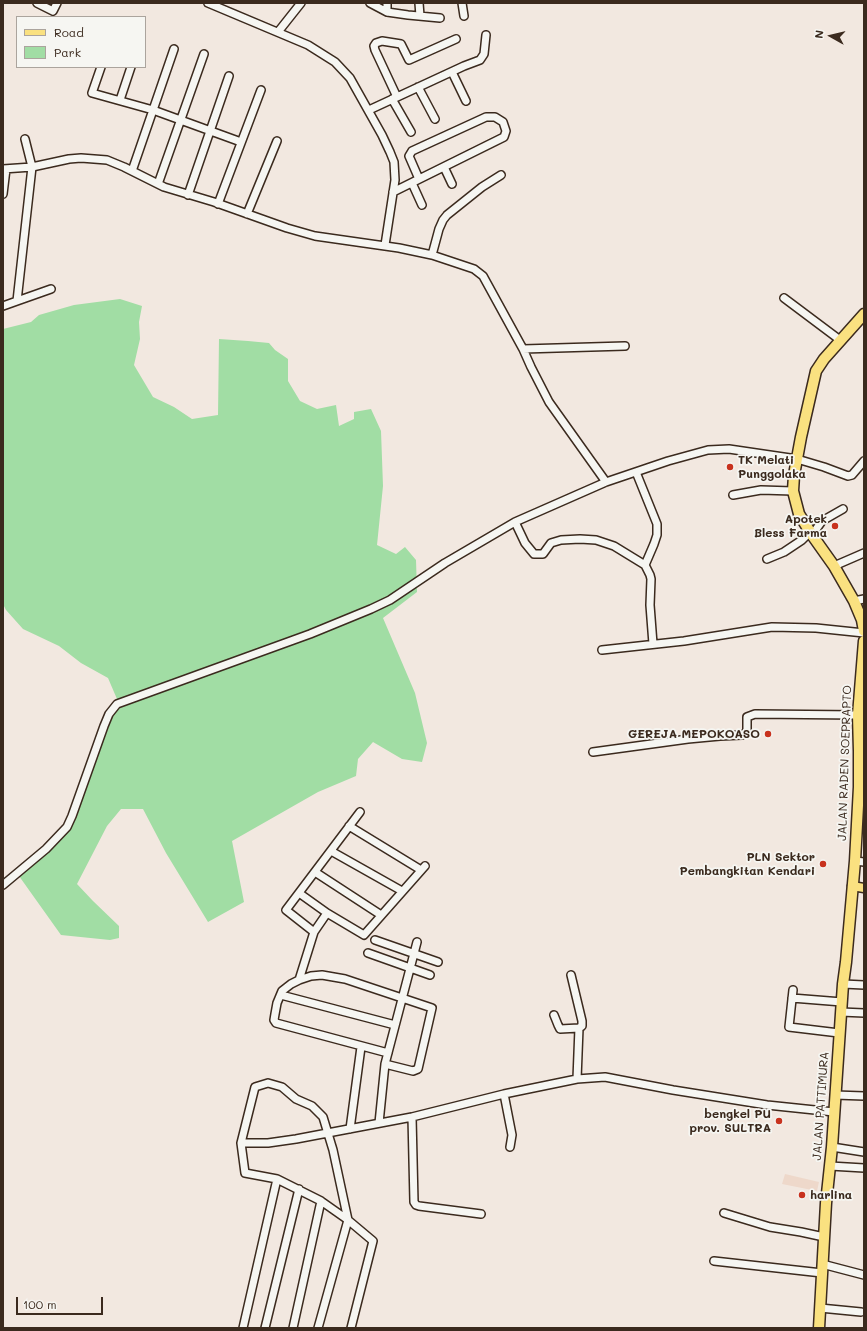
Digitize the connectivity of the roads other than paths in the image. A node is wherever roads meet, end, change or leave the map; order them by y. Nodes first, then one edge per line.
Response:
1 (37, 3) edge
2 (57, 3) edge
3 (208, 3) edge
4 (301, 3) edge
5 (370, 3) edge
6 (387, 3) edge
7 (419, 3) edge
8 (462, 3) edge
9 (220, 5) edge
10 (387, 12) junction
11 (420, 16) junction
12 (464, 16) dead end
13 (440, 18) dead end
14 (278, 32) junction
15 (486, 35) dead end
16 (456, 40) dead end
17 (174, 49) dead end
18 (204, 54) dead end
19 (101, 68) edge
20 (131, 68) edge
21 (452, 72) junction
22 (229, 76) dead end
23 (418, 87) junction
24 (261, 90) dead end
25 (394, 98) junction
26 (120, 100) junction
27 (466, 101) dead end
28 (152, 110) junction
29 (369, 110) junction
30 (435, 119) dead end
31 (180, 120) junction
32 (210, 131) junction
33 (411, 132) dead end
34 (25, 139) dead end
35 (277, 141) dead end
36 (241, 142) junction
37 (32, 166) junction
38 (444, 167) junction
39 (5, 169) edge
40 (132, 171) junction
41 (501, 175) dead end
42 (419, 179) junction
43 (412, 183) junction
44 (158, 184) junction
45 (452, 184) dead end
46 (393, 192) junction
47 (3, 194) edge
48 (188, 195) junction
49 (218, 204) junction
50 (422, 205) dead end
51 (247, 214) junction
52 (385, 245) junction
53 (432, 255) junction
54 (51, 289) dead end
55 (784, 298) dead end
56 (17, 301) junction
57 (3, 306) edge
58 (864, 314) edge
59 (840, 340) junction
60 (624, 346) dead end
61 (523, 349) junction
62 (797, 459) junction
63 (864, 461) edge
64 (636, 472) junction
65 (606, 482) junction
66 (793, 491) junction
67 (733, 495) dead end
68 (843, 509) dead end
69 (515, 522) junction
70 (811, 534) junction
71 (864, 553) edge
72 (767, 559) dead end
73 (645, 565) junction
74 (834, 566) junction
75 (859, 600) edge
76 (864, 632) edge
77 (652, 644) junction
78 (864, 647) edge
79 (602, 650) dead end
80 (862, 684) edge
81 (858, 715) junction
82 (862, 740) edge
83 (593, 752) dead end
84 (861, 788) edge
85 (360, 812) dead end
86 (349, 826) junction
87 (331, 851) junction
88 (859, 862) edge
89 (315, 872) junction
90 (3, 885) edge
91 (852, 886) junction
92 (864, 888) edge
93 (402, 891) junction
94 (299, 893) junction
95 (327, 913) junction
96 (381, 915) junction
97 (314, 932) junction
98 (375, 940) dead end
99 (417, 942) dead end
100 (368, 953) dead end
101 (414, 954) junction
102 (438, 962) dead end
103 (410, 969) junction
104 (430, 975) dead end
105 (571, 975) dead end
106 (299, 980) junction
107 (843, 984) junction
108 (864, 985) edge
109 (793, 990) dead end
110 (281, 995) junction
111 (792, 998) junction
112 (403, 999) junction
113 (842, 1002) junction
114 (842, 1012) junction
115 (864, 1013) edge
116 (554, 1016) dead end
117 (395, 1026) junction
118 (579, 1028) junction
119 (839, 1033) junction
120 (362, 1046) junction
121 (388, 1053) junction
122 (386, 1064) junction
123 (577, 1079) junction
124 (504, 1094) junction
125 (835, 1095) junction
126 (864, 1096) edge
127 (834, 1112) junction
128 (412, 1117) junction
129 (379, 1123) junction
130 (350, 1129) junction
131 (328, 1133) junction
132 (241, 1143) junction
133 (510, 1147) dead end
134 (832, 1147) junction
135 (864, 1152) edge
136 (830, 1166) junction
137 (864, 1168) edge
138 (277, 1179) junction
139 (299, 1189) junction
140 (321, 1201) junction
141 (724, 1213) dead end
142 (481, 1214) dead end
143 (348, 1220) junction
144 (824, 1237) junction
145 (714, 1261) dead end
146 (822, 1268) junction
147 (864, 1275) edge
148 (820, 1308) junction
149 (862, 1312) dead end
150 (243, 1328) edge
151 (265, 1328) edge
152 (293, 1328) edge
153 (318, 1328) edge
154 (351, 1328) edge
155 (819, 1328) edge

1 - 2 street
3 - 9 street
4 - 14 street
5 - 10 street
6 - 10 street
7 - 11 street
8 - 12 street
9 - 14 street
10 - 11 street
11 - 13 street
14 - 29 street
15 - 21 street
16 - 25 street
17 - 28 street
18 - 31 street
19 - 26 street
20 - 26 street
21 - 23 street
21 - 27 street
22 - 32 street
23 - 25 street
23 - 30 street
24 - 36 street
25 - 29 street
25 - 33 street
26 - 28 street
28 - 31 street
28 - 40 street
29 - 46 street
31 - 32 street
31 - 44 street
32 - 36 street
32 - 48 street
34 - 37 street
35 - 51 street
36 - 49 street
37 - 39 street
37 - 40 street
37 - 56 street
38 - 42 street
38 - 42 street
38 - 45 street
39 - 47 street
40 - 44 street
41 - 53 street
42 - 43 street
43 - 46 street
43 - 50 street
44 - 48 street
46 - 52 street
48 - 49 street
49 - 51 street
51 - 52 street
52 - 53 street
53 - 61 street
54 - 56 street
55 - 59 street
56 - 57 street
58 - 59 highway
59 - 62 highway
60 - 61 street
61 - 65 street
62 - 63 street
62 - 64 street
62 - 66 highway
64 - 65 street
64 - 73 street
65 - 69 street
66 - 67 street
66 - 70 highway
68 - 70 street
69 - 73 street
69 - 90 street
70 - 72 street
70 - 74 highway
71 - 74 street
73 - 77 street
74 - 75 highway
75 - 76 highway
76 - 77 street
77 - 79 street
78 - 80 highway, JALAN RADEN SOEPRAPTO
80 - 81 highway, JALAN RADEN SOEPRAPTO
81 - 82 highway, JALAN RADEN SOEPRAPTO
81 - 83 street
82 - 84 highway, JALAN RADEN SOEPRAPTO
84 - 88 highway, JALAN RADEN SOEPRAPTO
85 - 86 street
86 - 87 street
86 - 93 street
87 - 89 street
87 - 93 street
88 - 91 highway, JALAN RADEN SOEPRAPTO
89 - 94 street
89 - 96 street
91 - 92 main road
91 - 107 highway, JALAN PATTIMURA
93 - 96 street
94 - 95 street
94 - 97 street
95 - 96 street
95 - 97 street
97 - 106 street
98 - 101 street
99 - 101 street
100 - 103 street
101 - 102 street
101 - 103 street
103 - 104 street
103 - 112 street
105 - 118 street
106 - 110 street
106 - 112 street
107 - 108 street
107 - 113 highway, JALAN PATTIMURA
109 - 111 street
110 - 117 street
110 - 120 street
111 - 113 street
111 - 119 street
112 - 117 street
112 - 122 street
113 - 114 highway, JALAN PATTIMURA
114 - 115 street
114 - 119 highway, JALAN PATTIMURA
116 - 118 street
117 - 121 street
118 - 123 street
119 - 125 highway, JALAN PATTIMURA
120 - 121 street
120 - 130 street
121 - 122 street
122 - 129 street
123 - 124 street
123 - 127 street
124 - 128 street
124 - 133 street
125 - 126 street
125 - 127 highway, JALAN PATTIMURA
127 - 134 highway, JALAN PATTIMURA
128 - 129 street
128 - 142 street
129 - 130 street
130 - 131 street
131 - 132 street
131 - 132 street
131 - 143 street
132 - 138 street
134 - 135 street
134 - 136 highway, JALAN PATTIMURA
136 - 137 street
136 - 144 highway, JALAN PATTIMURA
138 - 139 street
138 - 150 street
139 - 140 street
139 - 151 street
140 - 143 street
140 - 152 street
141 - 144 street
143 - 153 street
143 - 154 street
144 - 146 highway, JALAN PATTIMURA
145 - 146 street
146 - 147 street
146 - 148 highway, JALAN PATTIMURA
148 - 149 street
148 - 155 highway, JALAN PATTIMURA

